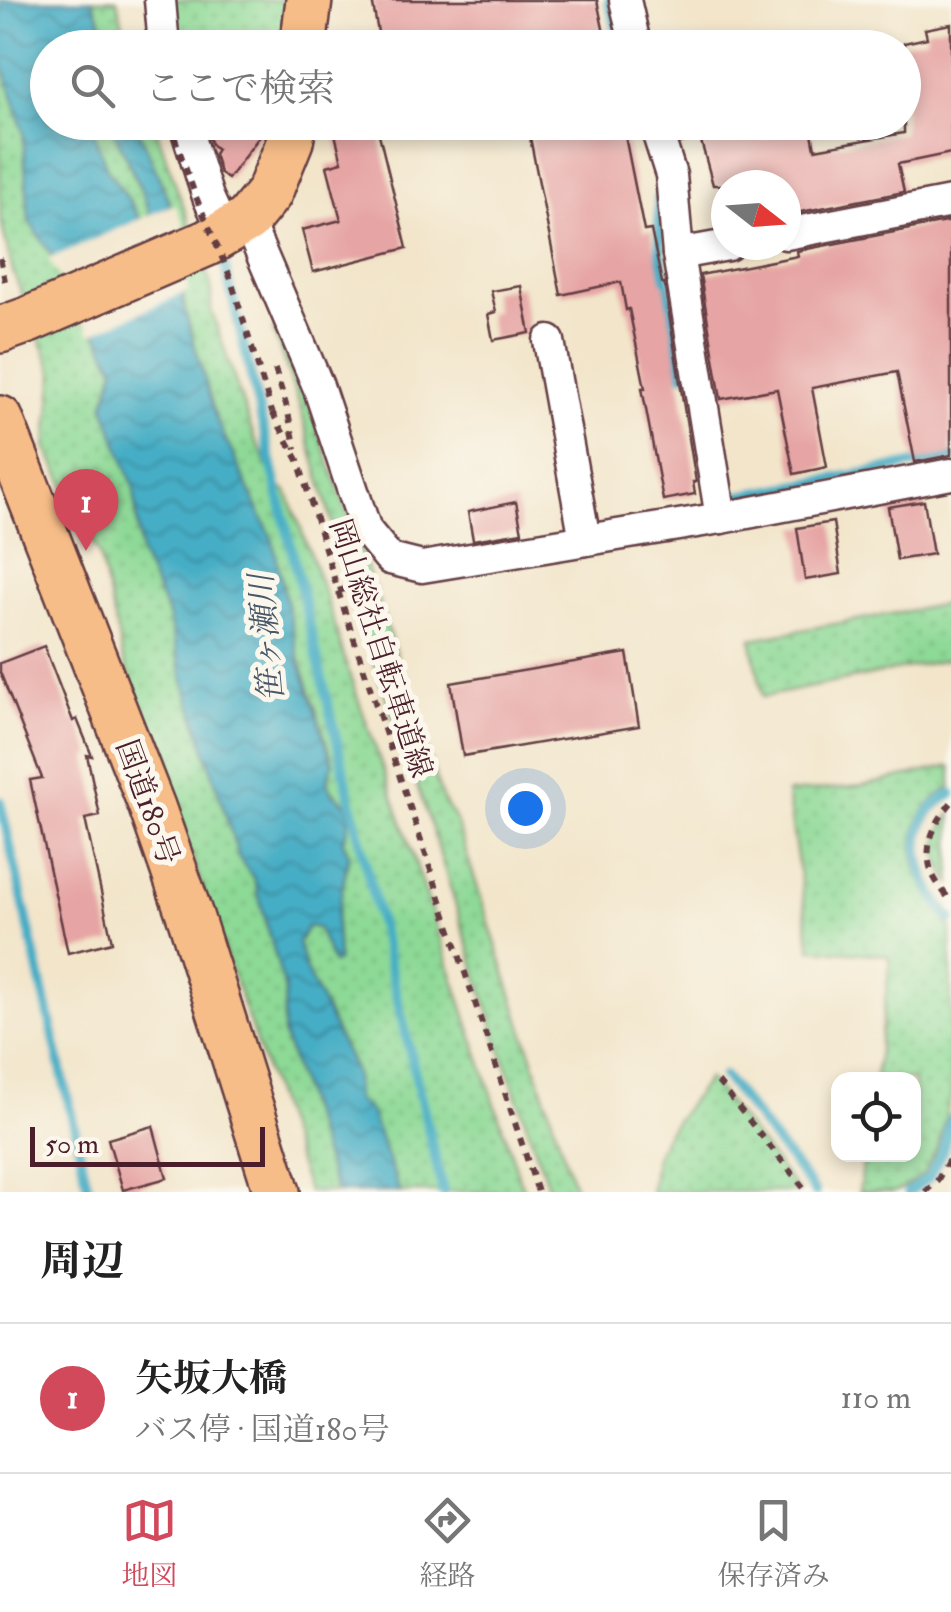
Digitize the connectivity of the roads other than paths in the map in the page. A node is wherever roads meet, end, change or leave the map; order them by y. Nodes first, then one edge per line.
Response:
1 (160, 0) edge
2 (308, 0) edge
3 (625, 0) edge
4 (162, 30) edge
5 (306, 30) edge
6 (632, 30) edge
7 (190, 140) edge
8 (290, 140) edge
9 (659, 140) edge
10 (951, 202) edge
11 (801, 231) edge
12 (226, 232) junction
13 (711, 248) edge
14 (678, 254) junction
15 (14, 325) edge
16 (550, 340) dead end
17 (0, 419) edge
18 (951, 474) edge
19 (719, 502) junction
20 (585, 540) junction
21 (277, 1192) edge

1 - 4 street
2 - 5 highway
3 - 6 street
7 - 12 street
8 - 12 highway
9 - 14 street
10 - 11 street
12 - 15 highway
12 - 20 street
13 - 14 street
14 - 19 street
16 - 20 street
17 - 21 highway, 国道180号
18 - 19 street
19 - 20 street

